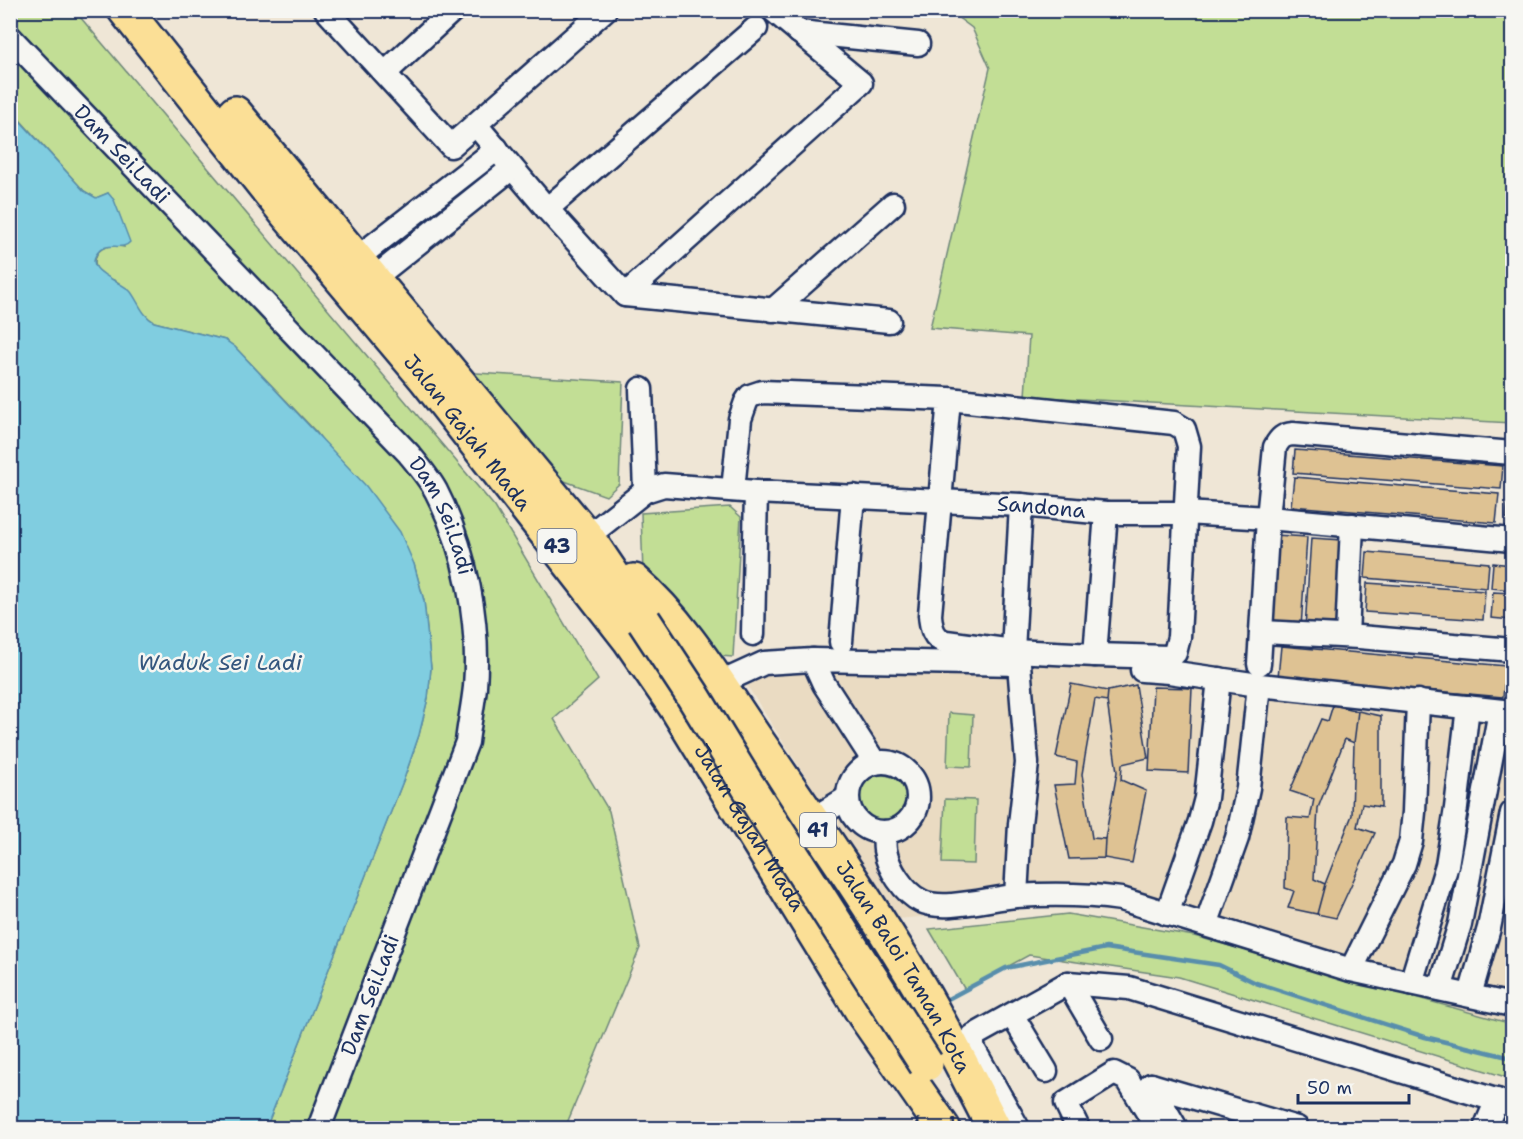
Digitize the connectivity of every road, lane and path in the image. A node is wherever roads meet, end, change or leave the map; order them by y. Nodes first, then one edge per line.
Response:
1 (125, 10) edge
2 (149, 10) edge
3 (326, 10) edge
4 (453, 10) edge
5 (605, 10) edge
6 (773, 10) edge
7 (756, 28) dead end
8 (799, 32) junction
9 (10, 37) edge
10 (918, 44) dead end
11 (385, 73) junction
12 (476, 125) junction
13 (496, 149) junction
14 (512, 168) junction
15 (893, 204) dead end
16 (547, 209) junction
17 (364, 269) junction
18 (625, 295) junction
19 (772, 310) junction
20 (889, 321) dead end
21 (640, 389) dead end
22 (949, 399) junction
23 (1512, 453) edge
24 (733, 490) junction
25 (645, 491) junction
26 (756, 492) junction
27 (853, 496) junction
28 (939, 501) junction
29 (1021, 505) junction
30 (1106, 513) junction
31 (1185, 513) junction
32 (1268, 518) junction
33 (1352, 525) junction
34 (1512, 540) edge
35 (595, 548) junction
36 (1261, 632) junction
37 (753, 634) dead end
38 (1347, 636) junction
39 (841, 642) dead end
40 (1512, 650) edge
41 (1095, 656) junction
42 (1016, 657) junction
43 (813, 660) junction
44 (1259, 675) junction
45 (1219, 679) junction
46 (718, 684) junction
47 (1418, 701) junction
48 (1468, 707) junction
49 (1506, 712) edge
50 (875, 763) junction
51 (848, 798) junction
52 (1512, 813) edge
53 (858, 822) junction
54 (818, 831) junction
55 (885, 832) junction
56 (1016, 896) junction
57 (1167, 914) junction
58 (1206, 924) junction
59 (1351, 970) junction
60 (1073, 983) junction
61 (1411, 983) junction
62 (920, 988) junction
63 (1440, 989) junction
64 (1470, 995) junction
65 (1510, 997) edge
66 (1012, 1015) junction
67 (865, 1016) junction
68 (1101, 1039) dead end
69 (1046, 1071) dead end
70 (1505, 1103) edge
71 (1267, 1123) edge
72 (938, 1125) edge
73 (319, 1128) edge
74 (994, 1128) edge
75 (1018, 1128) edge
76 (1078, 1128) edge
77 (1157, 1128) edge
78 (1176, 1128) edge
79 (1297, 1128) edge
80 (1485, 1128) edge

1 - 67 highway, Jalan Gajah Mada / 43
2 - 17 highway, Jalan Gajah Mada / 43
3 - 11 street
4 - 11 street
5 - 12 street
6 - 8 street
7 - 16 street
8 - 10 street
8 - 18 street
9 - 73 street, Dam Sei.Ladi
11 - 12 street
12 - 13 street
13 - 14 street
13 - 17 street
14 - 16 street
14 - 17 street
15 - 19 street
16 - 18 street
17 - 35 highway, Jalan Gajah Mada / 43
18 - 19 street
19 - 20 street
21 - 25 street
22 - 24 street
22 - 28 street
22 - 31 street
23 - 32 street
24 - 25 street, Sandona
24 - 26 street, Sandona
25 - 35 street, Sandona
26 - 27 street, Sandona
26 - 37 street
27 - 28 street, Sandona
27 - 39 street
28 - 29 street, Sandona
28 - 42 street
29 - 30 street, Sandona
29 - 42 street
30 - 31 street, Sandona
30 - 41 street
31 - 32 street, Sandona
31 - 41 street
32 - 33 street, Sandona
32 - 36 street
33 - 34 street, Sandona
33 - 38 street
35 - 46 highway, Jalan Baloi Taman Kota / 41
35 - 72 highway, Jalan Gajah Mada / 43, bridge
36 - 38 street
36 - 44 street
38 - 40 street
41 - 42 street
42 - 43 street
42 - 45 street
42 - 56 street
43 - 46 street
43 - 50 street
44 - 45 street
44 - 47 street
44 - 58 street
45 - 57 street
46 - 54 highway, Jalan Baloi Taman Kota / 41
47 - 48 street
47 - 59 street
48 - 49 street
48 - 61 street
49 - 63 street
50 - 51 street
50 - 55 street
51 - 53 street
51 - 54 street
52 - 64 street
53 - 54 street
53 - 55 street
54 - 62 highway, Jalan Baloi Taman Kota / 41
55 - 56 street
56 - 57 street
57 - 58 street
58 - 59 street
59 - 61 street
60 - 66 street
60 - 68 street
60 - 70 street
61 - 63 street
62 - 67 highway
62 - 74 highway, Jalan Baloi Taman Kota / 41
63 - 64 street
64 - 65 street
66 - 69 street
66 - 75 street
67 - 72 highway, Jalan Gajah Mada / 43
70 - 80 street
71 - 78 street
71 - 79 street
76 - 77 street

